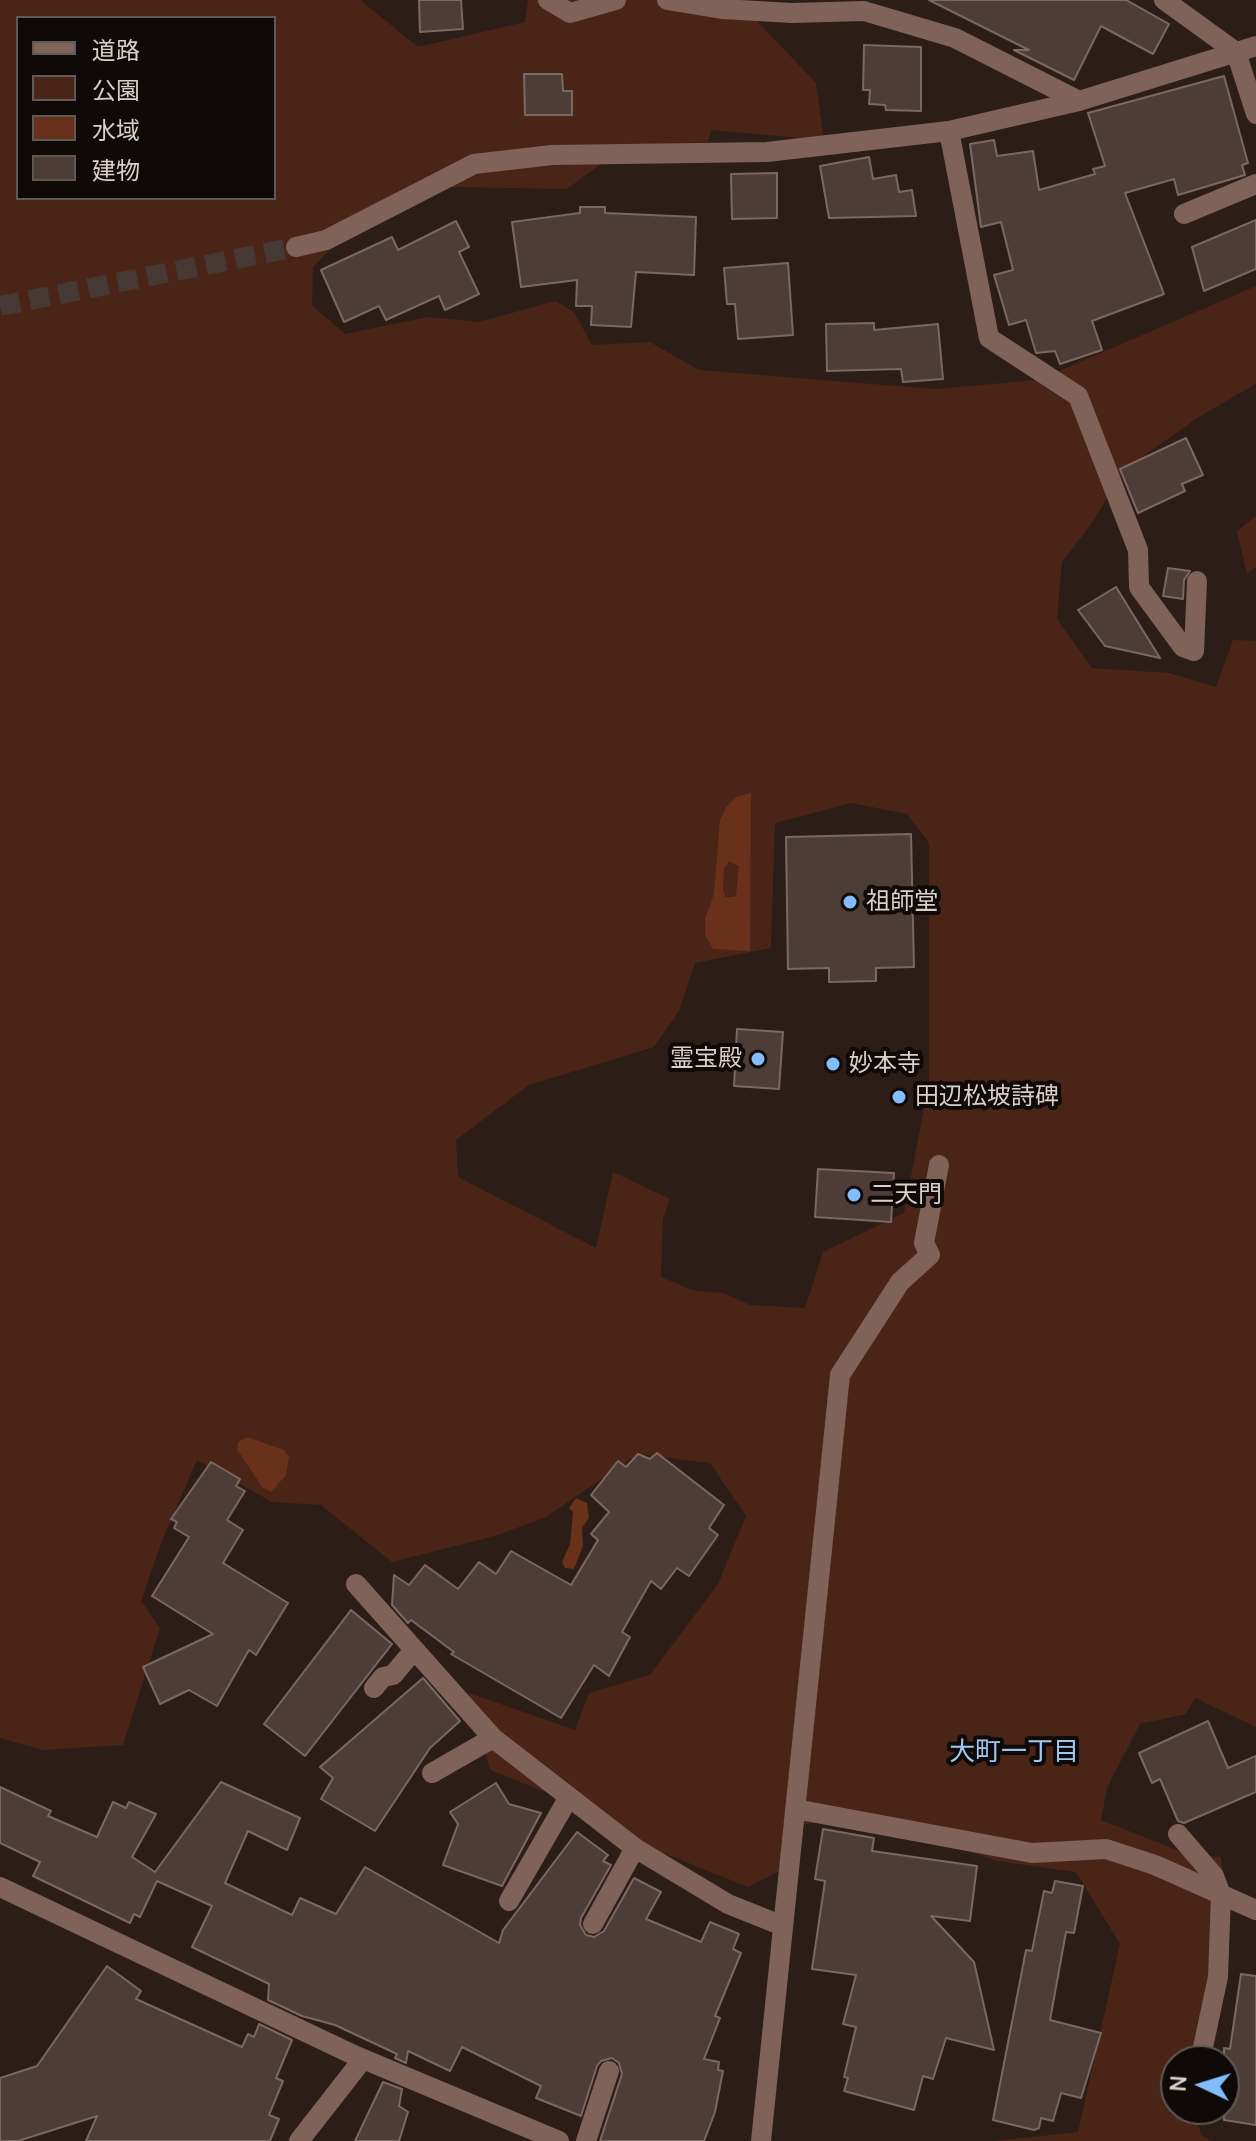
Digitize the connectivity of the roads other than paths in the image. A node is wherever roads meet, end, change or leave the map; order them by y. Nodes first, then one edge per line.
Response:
1 (548, 0) edge
2 (616, 0) edge
3 (667, 0) edge
4 (1164, 0) edge
5 (792, 6) edge
6 (1246, 49) edge
7 (1079, 101) junction
8 (1256, 114) edge
9 (949, 131) junction
10 (1256, 184) edge
11 (1184, 214) dead end
12 (296, 247) tunnel mouth
13 (1197, 581) dead end
14 (939, 1165) dead end
15 (356, 1584) dead end
16 (414, 1650) junction
17 (374, 1688) dead end
18 (493, 1738) junction
19 (432, 1773) dead end
20 (569, 1797) junction
21 (795, 1809) junction
22 (1178, 1834) dead end
23 (635, 1848) junction
24 (0, 1887) edge
25 (1221, 1895) junction
26 (509, 1901) dead end
27 (1256, 1910) edge
28 (593, 1924) dead end
29 (783, 1926) junction
30 (1203, 2045) edge
31 (363, 2059) junction
32 (609, 2071) dead end
33 (512, 2133) edge
34 (299, 2141) edge
35 (559, 2141) edge
36 (586, 2141) edge
37 (761, 2141) edge

1 - 2 street
3 - 5 street
4 - 6 street
5 - 7 street
6 - 7 street
6 - 8 street
7 - 9 street
9 - 12 street
9 - 13 street
10 - 11 street
14 - 21 street
15 - 16 street
16 - 17 street
16 - 18 street
18 - 19 street
18 - 20 street
20 - 23 street
20 - 26 street
21 - 25 street
21 - 29 street
22 - 25 street
23 - 28 street
23 - 29 street
24 - 31 street
25 - 27 street
25 - 30 street
29 - 37 street
31 - 33 street
31 - 34 street
32 - 36 street
33 - 35 street

